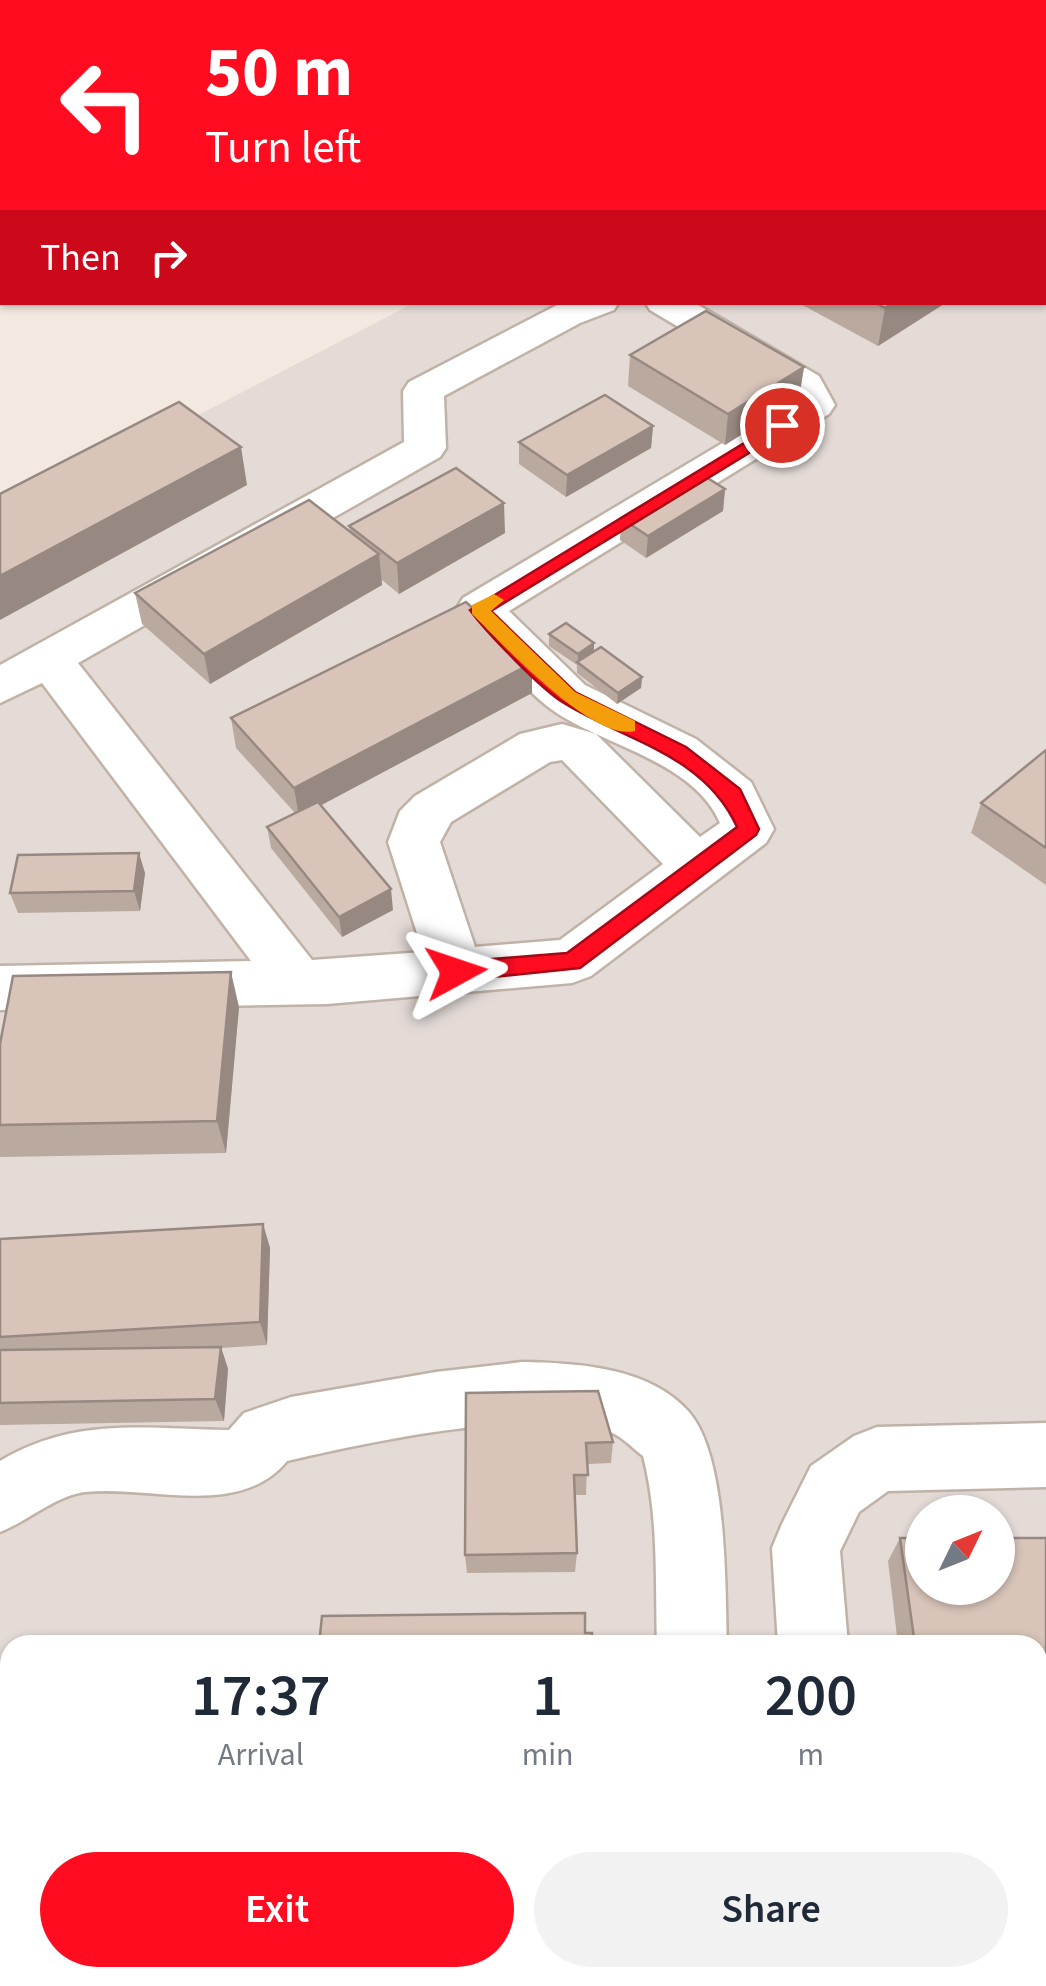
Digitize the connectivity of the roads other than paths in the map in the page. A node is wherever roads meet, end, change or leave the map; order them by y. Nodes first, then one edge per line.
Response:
1 (592, 305) edge
2 (669, 305) edge
3 (49, 659) junction
4 (0, 686) edge
5 (698, 867) junction
6 (456, 972) junction
7 (298, 983) junction
8 (0, 988) edge
9 (1046, 1454) edge
10 (0, 1499) edge
11 (691, 1635) edge
12 (811, 1635) edge

1 - 3 lane
2 - 5 lane
3 - 4 lane
3 - 7 lane
5 - 6 lane
5 - 6 lane
6 - 7 lane
7 - 8 lane
9 - 12 lane
10 - 11 lane

